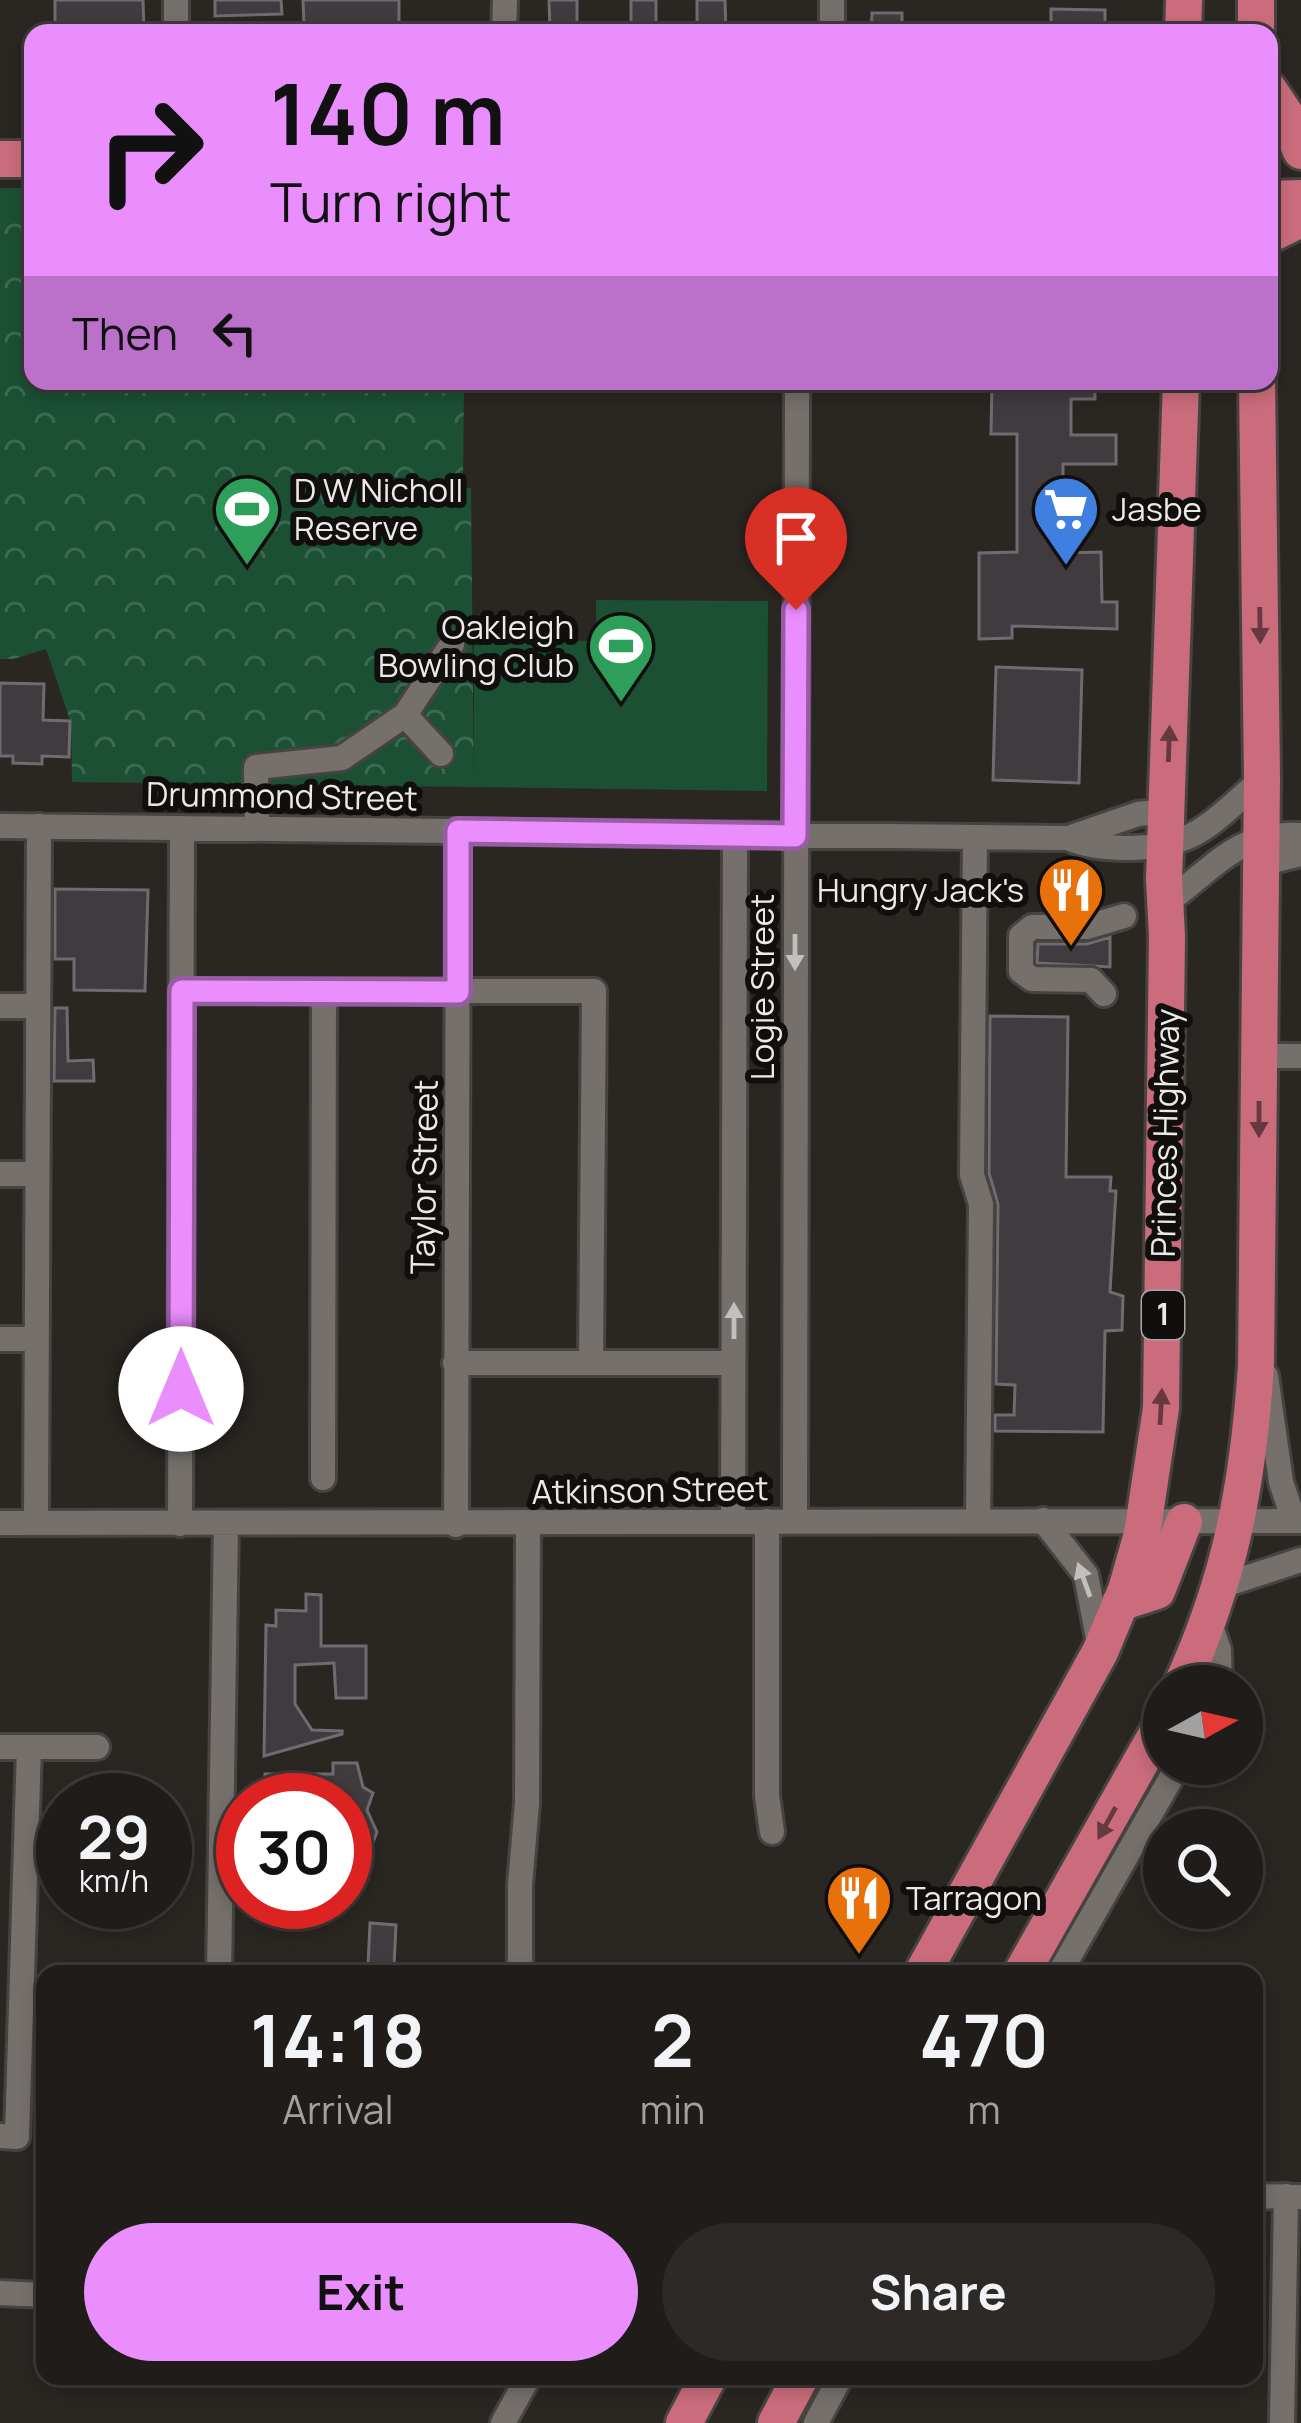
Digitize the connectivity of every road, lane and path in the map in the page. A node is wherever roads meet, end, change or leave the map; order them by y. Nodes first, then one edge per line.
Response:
1 (1278, 104) edge
2 (1301, 153) edge
3 (797, 390) edge
4 (1180, 390) edge
5 (1257, 390) edge
6 (452, 644) dead end
7 (405, 715) junction
8 (441, 754) dead end
9 (1262, 779) junction
10 (0, 826) edge
11 (39, 826) junction
12 (182, 828) junction
13 (257, 828) junction
14 (1166, 829) junction
15 (458, 831) junction
16 (735, 835) junction
17 (1301, 835) edge
18 (795, 836) junction
19 (975, 837) junction
20 (1068, 838) junction
21 (1261, 850) junction
22 (1301, 854) edge
23 (1166, 903) junction
24 (1124, 916) dead end
25 (182, 991) junction
26 (323, 992) junction
27 (458, 992) junction
28 (1104, 994) dead end
29 (0, 1006) edge
30 (37, 1006) junction
31 (1259, 1056) junction
32 (1301, 1056) edge
33 (0, 1174) edge
34 (37, 1174) junction
35 (1258, 1314) junction
36 (0, 1339) edge
37 (36, 1339) junction
38 (455, 1363) junction
39 (591, 1363) junction
40 (734, 1363) junction
41 (323, 1478) dead end
42 (795, 1520) junction
43 (978, 1520) junction
44 (1043, 1520) junction
45 (766, 1521) junction
46 (1239, 1521) junction
47 (1298, 1521) edge
48 (733, 1522) junction
49 (1184, 1522) junction
50 (0, 1523) edge
51 (36, 1523) junction
52 (226, 1523) junction
53 (1144, 1523) junction
54 (180, 1524) junction
55 (456, 1525) junction
56 (528, 1525) junction
57 (1301, 1559) edge
58 (1120, 1604) junction
59 (1215, 1604) junction
60 (1100, 1652) junction
61 (1190, 1665) edge
62 (1219, 1665) edge
63 (0, 1747) edge
64 (29, 1747) junction
65 (97, 1747) dead end
66 (1143, 1757) edge
67 (1167, 1785) edge
68 (772, 1832) dead end
69 (219, 1965) edge
70 (520, 1965) edge
71 (927, 1965) edge
72 (1026, 1965) edge
73 (1067, 1965) edge
74 (0, 2136) edge
75 (1263, 2196) edge
76 (1293, 2197) edge
77 (0, 2293) edge
78 (36, 2294) edge
79 (524, 2385) edge
80 (704, 2385) edge
81 (796, 2385) edge
82 (836, 2385) edge
83 (503, 2423) edge
84 (684, 2423) edge
85 (776, 2423) edge
86 (816, 2423) edge
87 (1282, 2423) edge

1 - 2 highway
3 - 18 street, Logie Street
14 -> 4 highway, Princes Highway / 1
5 -> 9 highway
6 - 7 street
7 - 8 street
7 - 13 street
9 - 14 street, Drummond Street
9 - 21 highway
10 - 11 street, Drummond Street
11 - 12 street, Drummond Street
11 - 30 street
12 - 13 street, Drummond Street
12 - 25 street
13 - 15 street, Drummond Street
14 - 20 street, Drummond Street
14 - 20 street, Drummond Street
14 - 23 highway, Princes Highway / 1
15 - 16 street, Drummond Street
15 - 27 street, Taylor Street
16 - 18 street, Drummond Street
40 -> 16 street, Logie Street
17 - 21 street
18 - 19 street, Drummond Street
18 -> 42 street, Logie Street
19 - 20 street, Drummond Street
19 - 43 street
21 - 22 street
21 - 23 street
21 - 31 highway
53 -> 23 highway, Princes Highway / 1
24 - 28 street
25 - 26 street
25 - 54 street
26 - 27 street
26 - 41 street
27 - 38 street, Taylor Street
27 - 39 street
29 - 30 street
30 - 34 street
31 - 32 street
31 -> 35 highway
33 - 34 street
34 - 37 street
35 - 46 highway
35 - 47 street
36 - 37 street
37 - 51 street
38 - 39 street
38 - 55 street, Taylor Street
39 - 40 street
40 - 48 street, Logie Street
42 - 43 street, Atkinson Street
42 - 45 street, Atkinson Street
43 - 44 street, Atkinson Street
44 - 53 street, Atkinson Street
60 -> 44 street
45 - 48 street, Atkinson Street
45 - 68 street
46 - 47 street, Atkinson Street
46 - 49 street, Atkinson Street
46 - 59 highway
48 - 56 street, Atkinson Street
49 - 53 street, Atkinson Street
49 - 58 highway
50 - 51 street, Atkinson Street
51 - 54 street, Atkinson Street
52 - 54 street, Atkinson Street
52 - 55 street, Atkinson Street
52 - 69 street
53 - 58 highway, Princes Highway / 1
55 - 56 street, Atkinson Street
56 - 70 street
57 - 59 street
58 - 60 highway, Princes Highway / 1
59 - 61 highway
59 - 62 street
60 - 71 highway, Princes Highway / 1
63 - 64 street
64 - 65 street
64 - 74 street
66 -> 72 highway
67 - 73 street
75 - 76 street
76 - 87 street
77 - 78 street
79 - 83 street
80 - 84 highway
81 - 85 highway
82 - 86 street

